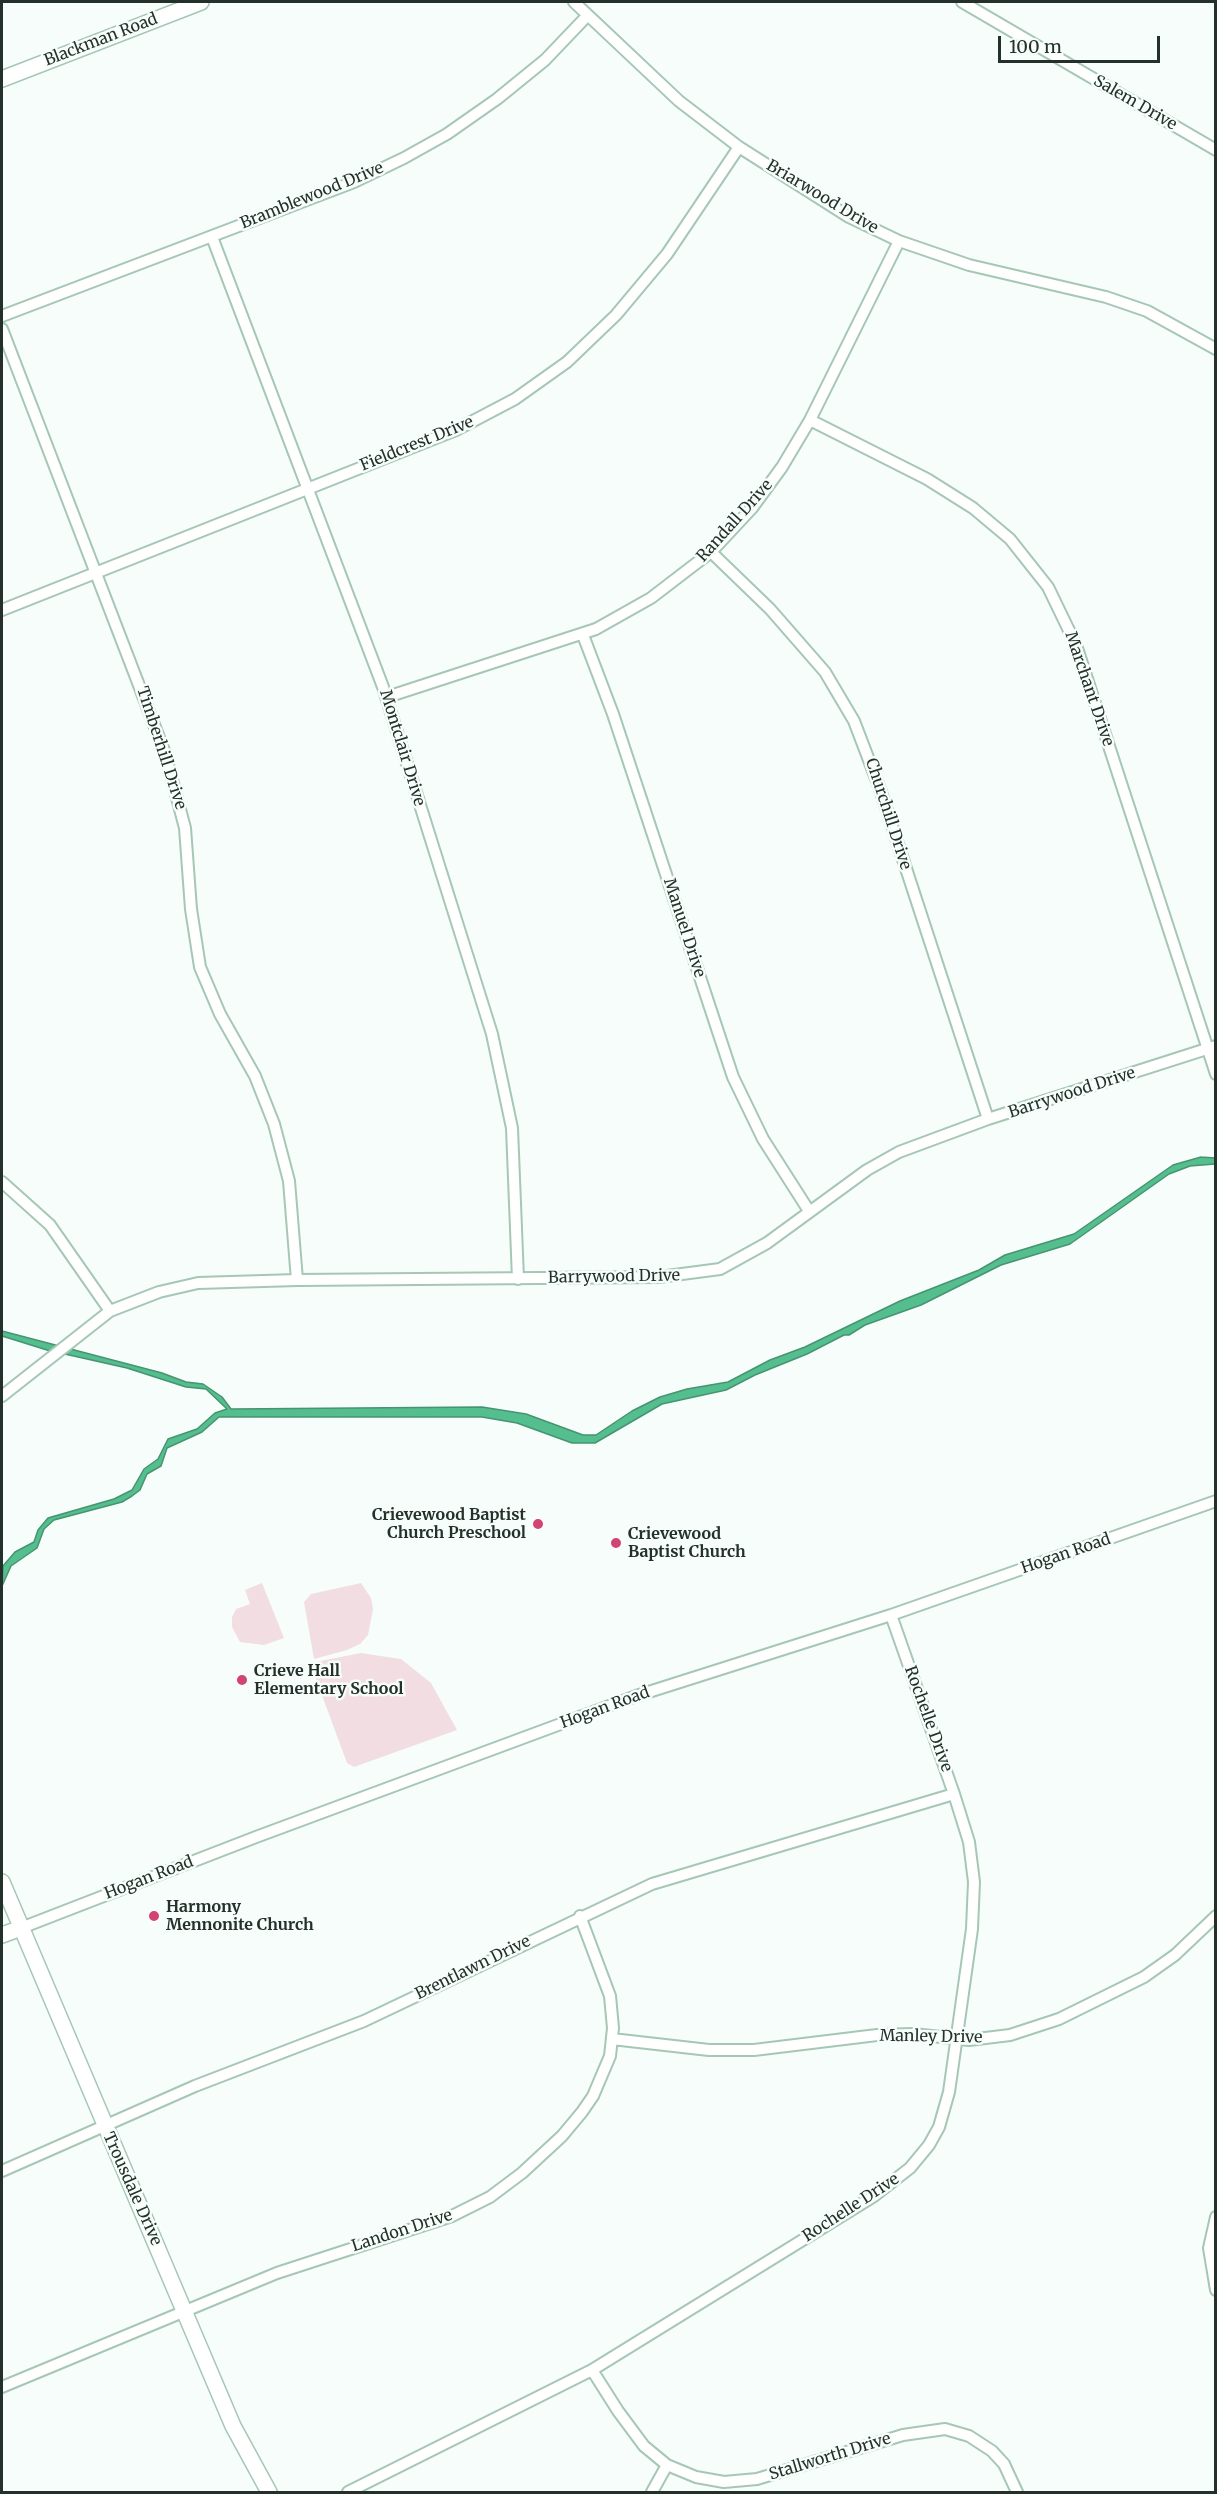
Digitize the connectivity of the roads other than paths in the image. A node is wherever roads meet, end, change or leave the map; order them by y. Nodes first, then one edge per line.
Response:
1 (201, 2) edge
2 (574, 2) edge
3 (962, 2) edge
4 (587, 16) junction
5 (2, 79) edge
6 (739, 147) junction
7 (1215, 150) edge
8 (212, 237) junction
9 (899, 241) junction
10 (2, 316) edge
11 (2, 329) edge
12 (1215, 350) edge
13 (810, 420) junction
14 (308, 488) junction
15 (711, 552) junction
16 (96, 571) junction
17 (2, 610) edge
18 (583, 634) junction
19 (387, 697) junction
20 (1212, 1047) edge
21 (1215, 1074) edge
22 (988, 1119) junction
23 (2, 1182) edge
24 (809, 1211) junction
25 (518, 1279) junction
26 (297, 1280) junction
27 (110, 1311) junction
28 (2, 1396) edge
29 (1215, 1501) edge
30 (891, 1614) junction
31 (954, 1794) junction
32 (2, 1882) edge
33 (580, 1916) junction
34 (1215, 1916) edge
35 (21, 1928) junction
36 (2, 1935) edge
37 (957, 2038) junction
38 (612, 2039) junction
39 (104, 2127) junction
40 (2, 2171) edge
41 (1215, 2217) edge
42 (1215, 2290) edge
43 (185, 2310) junction
44 (592, 2370) junction
45 (2, 2387) edge
46 (667, 2465) junction
47 (269, 2493) edge
48 (348, 2493) edge
49 (652, 2493) edge
50 (1017, 2493) edge

1 - 5 street, Blackman Road
2 - 4 street, Briarwood Drive
3 - 7 street, Salem Drive
4 - 6 street, Briarwood Drive
4 - 8 street, Bramblewood Drive
6 - 9 street, Briarwood Drive
6 - 14 street, Fieldcrest Drive
8 - 10 street, Bramblewood Drive
8 - 14 street, Montclair Drive
9 - 12 street, Briarwood Drive
9 - 13 street, Randall Drive
11 - 16 street, Timberhill Drive
13 - 15 street, Randall Drive
13 - 20 street, Marchant Drive
14 - 16 street, Fieldcrest Drive
14 - 19 street, Montclair Drive
15 - 18 street, Randall Drive
15 - 22 street, Churchill Drive
16 - 17 street, Fieldcrest Drive
16 - 26 street, Timberhill Drive
18 - 19 street, Randall Drive
18 - 24 street, Manuel Drive
19 - 25 street, Montclair Drive
20 - 21 street, Marchant Drive
20 - 22 street, Barrywood Drive
22 - 24 street, Barrywood Drive
23 - 27 street
24 - 25 street, Barrywood Drive
25 - 26 street, Barrywood Drive
26 - 27 street, Barrywood Drive
27 - 28 street, Barrywood Drive
29 - 30 street, Hogan Road
30 - 31 street, Rochelle Drive
30 - 35 street, Hogan Road
31 - 33 street, Brentlawn Drive
31 - 37 street, Rochelle Drive
32 - 35 street, Trousdale Drive
33 - 38 street, Landon Drive
33 - 39 street, Brentlawn Drive
34 - 37 street, Manley Drive
35 - 36 street, Hogan Road
35 - 39 street, Trousdale Drive
37 - 38 street, Manley Drive
37 - 44 street, Rochelle Drive
38 - 43 street, Landon Drive
39 - 40 street, Brentlawn Drive
39 - 43 street, Trousdale Drive
41 - 42 street
43 - 45 street, Landon Drive
43 - 47 street, Trousdale Drive
44 - 46 street, Stallworth Drive
44 - 48 street, Rochelle Drive
46 - 49 street
46 - 50 street, Stallworth Drive

